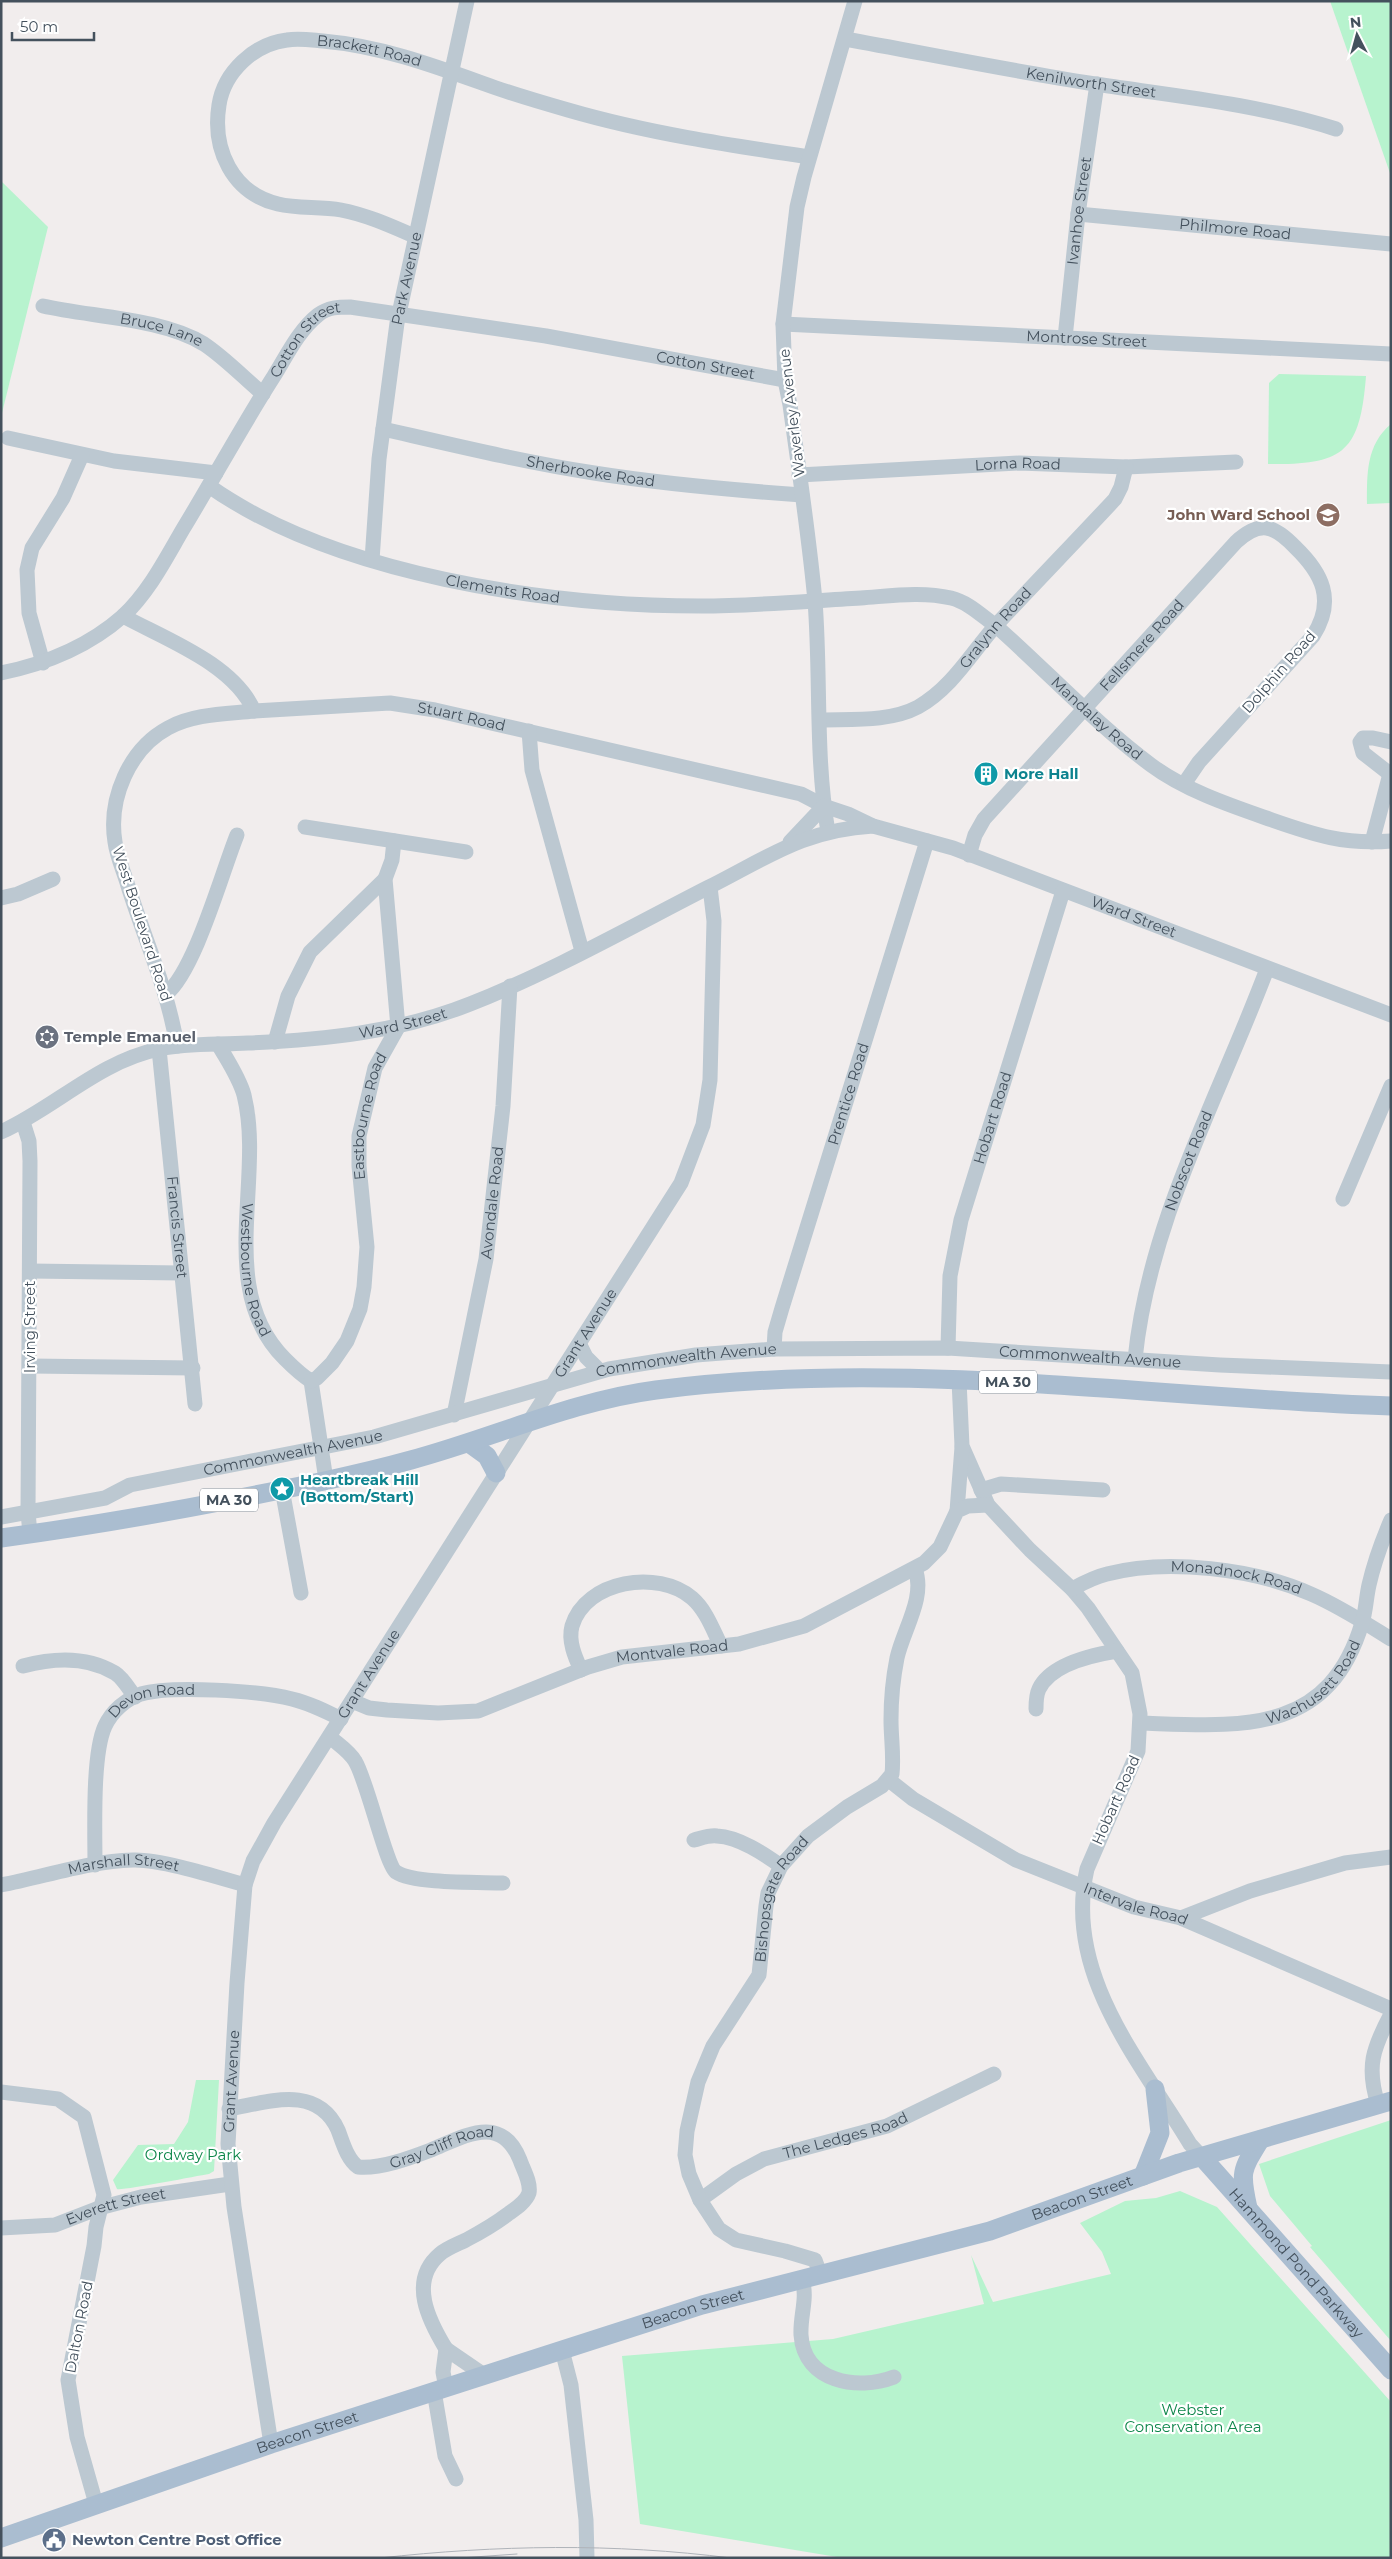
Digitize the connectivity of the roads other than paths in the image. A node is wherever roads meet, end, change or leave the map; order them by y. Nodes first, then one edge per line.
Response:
1 (466, 1) edge
2 (855, 1) edge
3 (845, 39) junction
4 (451, 72) junction
5 (1097, 84) junction
6 (1336, 129) dead end
7 (809, 157) junction
8 (1078, 214) junction
9 (414, 236) junction
10 (1391, 244) edge
11 (43, 306) dead end
12 (398, 314) junction
13 (783, 324) junction
14 (1065, 338) junction
15 (1391, 354) edge
16 (785, 380) junction
17 (262, 394) junction
18 (383, 429) junction
19 (8, 438) dead end
20 (82, 455) junction
21 (1236, 462) dead end
22 (1126, 467) junction
23 (800, 475) junction
24 (212, 480) junction
25 (802, 495) junction
26 (1275, 530) joint
27 (372, 560) junction
28 (815, 601) junction
29 (123, 616) junction
30 (996, 626) junction
31 (44, 662) junction
32 (1, 673) edge
33 (1085, 708) junction
34 (254, 711) junction
35 (821, 720) junction
36 (529, 731) junction
37 (1391, 742) edge
38 (1390, 773) edge
39 (1184, 784) junction
40 (824, 806) junction
41 (873, 826) junction
42 (305, 827) dead end
43 (828, 832) junction
44 (237, 835) dead end
45 (394, 841) junction
46 (927, 841) junction
47 (1391, 841) edge
48 (1372, 842) junction
49 (787, 845) junction
50 (466, 852) dead end
51 (969, 855) junction
52 (53, 879) dead end
53 (385, 879) junction
54 (710, 887) junction
55 (1063, 891) junction
56 (1, 898) edge
57 (582, 951) junction
58 (1267, 969) junction
59 (510, 986) junction
60 (166, 994) junction
61 (1391, 1015) edge
62 (398, 1027) junction
63 (275, 1042) junction
64 (218, 1044) junction
65 (177, 1046) junction
66 (159, 1049) junction
67 (1391, 1086) edge
68 (23, 1122) junction
69 (1, 1132) edge
70 (1343, 1199) dead end
71 (30, 1270) junction
72 (181, 1273) junction
73 (580, 1345) junction
74 (948, 1348) junction
75 (774, 1349) junction
76 (1135, 1359) junction
77 (30, 1366) junction
78 (192, 1368) junction
79 (600, 1371) junction
80 (1391, 1372) edge
81 (311, 1380) junction
82 (959, 1380) junction
83 (554, 1385) junction
84 (195, 1404) dead end
85 (1388, 1406) edge
86 (454, 1415) junction
87 (529, 1423) junction
88 (469, 1443) junction
89 (962, 1446) junction
90 (320, 1448) junction
91 (496, 1473) junction
92 (326, 1480) junction
93 (282, 1490) junction
94 (981, 1490) junction
95 (1103, 1490) dead end
96 (104, 1498) junction
97 (988, 1505) junction
98 (957, 1511) junction
99 (28, 1512) junction
100 (1, 1516) edge
101 (1391, 1520) edge
102 (109, 1522) junction
103 (30, 1534) junction
104 (1, 1538) edge
105 (914, 1569) junction
106 (1072, 1589) junction
107 (301, 1593) dead end
108 (1362, 1622) junction
109 (1391, 1638) edge
110 (721, 1646) junction
111 (1117, 1651) junction
112 (23, 1666) dead end
113 (581, 1670) junction
114 (135, 1697) junction
115 (352, 1701) junction
116 (1036, 1709) dead end
117 (341, 1719) junction
118 (1140, 1723) junction
119 (330, 1738) junction
120 (889, 1780) junction
121 (694, 1840) dead end
122 (1391, 1858) edge
123 (95, 1865) junction
124 (781, 1866) junction
125 (503, 1883) dead end
126 (1, 1885) edge
127 (245, 1885) junction
128 (1082, 1888) junction
129 (1181, 1918) junction
130 (1391, 2009) edge
131 (1391, 2014) edge
132 (994, 2074) dead end
133 (1155, 2089) junction
134 (1, 2092) edge
135 (1384, 2103) edge
136 (229, 2109) junction
137 (1260, 2140) junction
138 (1202, 2157) junction
139 (1143, 2176) junction
140 (230, 2184) junction
141 (700, 2200) junction
142 (99, 2208) junction
143 (1249, 2212) junction
144 (1, 2228) edge
145 (811, 2276) junction
146 (446, 2349) junction
147 (562, 2350) junction
148 (1391, 2370) edge
149 (484, 2375) junction
150 (894, 2376) dead end
151 (440, 2390) junction
152 (271, 2444) junction
153 (456, 2479) dead end
154 (96, 2504) junction
155 (1, 2538) edge
156 (587, 2558) edge

1 - 4 street, Park Avenue
2 - 3 street, Waverley Avenue
3 - 5 street, Kenilworth Street
3 - 7 street, Waverley Avenue
4 - 7 street, Brackett Road
4 - 9 street, Park Avenue
4 - 9 street, Brackett Road
5 - 6 street, Kenilworth Street
5 - 8 street, Ivanhoe Street
7 - 13 street, Waverley Avenue
8 - 10 street, Philmore Road
8 - 14 street, Ivanhoe Street
9 - 12 street, Park Avenue
11 - 17 street, Bruce Lane
12 - 16 street, Cotton Street
12 - 17 street, Cotton Street
12 - 18 street, Park Avenue
13 - 14 street, Montrose Street
13 - 16 street, Waverley Avenue
14 - 15 street, Montrose Street
16 - 23 street, Waverley Avenue
17 - 24 street, Cotton Street
18 - 25 street, Sherbrooke Road
18 - 27 street, Park Avenue
19 - 20 street
20 - 24 street
20 - 31 street
21 - 22 street, Lorna Road
22 - 23 street, Lorna Road
22 - 30 street, Gralynn Road
23 - 25 street, Waverley Avenue
24 - 27 street, Clements Road
24 - 29 street, Cotton Street
25 - 28 street, Waverley Avenue
26 - 33 street, Fellsmere Road
26 - 39 street, Dolphin Road
27 - 28 street, Clements Road
28 - 30 street, Mandalay Road
28 - 35 street, Waverley Avenue
29 - 31 street, Cotton Street
29 - 34 street
30 - 33 street, Mandalay Road
30 - 35 street, Gralynn Road
31 - 32 street, Cotton Street
33 - 39 street, Mandalay Road
33 - 51 street, Fellsmere Road
34 - 36 street, Stuart Road
34 - 60 street, West Boulevard Road
35 - 40 street, Waverley Avenue
36 - 40 street, Stuart Road
36 - 57 street
37 - 38 street
38 - 48 street
39 - 48 street, Mandalay Road
40 - 41 street, Ward Street
40 - 43 street, Waverley Avenue
40 - 49 street, Ward Street
41 - 43 street, Ward Street
41 - 46 street, Ward Street
42 - 45 street
43 - 49 street, Ward Street
44 - 60 street
45 - 50 street
45 - 53 street
46 - 51 street, Ward Street
46 - 75 street, Prentice Road
47 - 48 street, Mandalay Road
49 - 54 street, Ward Street
51 - 55 street, Ward Street
52 - 56 street
53 - 62 street
53 - 63 street
54 - 57 street, Ward Street
54 - 73 street, Grant Avenue
55 - 58 street, Ward Street
55 - 74 street, Hobart Road
57 - 59 street, Ward Street
58 - 61 street, Ward Street
58 - 76 street, Nobscot Road
59 - 62 street, Ward Street
59 - 86 street, Avondale Road
60 - 65 street, West Boulevard Road
62 - 63 street, Ward Street
62 - 81 street, Eastbourne Road
63 - 64 street, Ward Street
64 - 65 street, Ward Street
64 - 81 street, Westbourne Road
65 - 66 street, Ward Street
66 - 68 street, Ward Street
66 - 72 street, Francis Street
67 - 70 street
68 - 69 street, Ward Street
68 - 71 street, Irving Street
71 - 72 street
71 - 77 street, Irving Street
72 - 78 street, Francis Street
73 - 79 street
73 - 83 street, Grant Avenue
74 - 75 street, Commonwealth Avenue
74 - 76 street, Commonwealth Avenue
75 - 79 street, Commonwealth Avenue
76 - 80 street, Commonwealth Avenue
77 - 78 street
77 - 99 street, Irving Street
78 - 84 street, Francis Street
79 - 83 street, Commonwealth Avenue
81 - 90 street
82 - 85 main road, Commonwealth Avenue / MA 30
82 - 87 main road, Commonwealth Avenue / MA 30
82 - 89 street, Hobart Road
83 - 86 street, Commonwealth Avenue
83 - 87 street, Grant Avenue
86 - 90 street, Commonwealth Avenue
87 - 88 main road, Commonwealth Avenue / MA 30
87 - 91 street, Grant Avenue
88 - 91 main road
88 - 92 main road, Commonwealth Avenue / MA 30
89 - 94 street, Hobart Road
89 - 98 street, Montvale Road
90 - 92 street
90 - 96 street, Commonwealth Avenue
91 - 115 street, Grant Avenue
92 - 93 main road, Commonwealth Avenue / MA 30
93 - 102 main road, Commonwealth Avenue / MA 30
93 - 107 street
94 - 95 street
94 - 97 street, Hobart Road
96 - 99 street, Commonwealth Avenue
96 - 102 street
97 - 98 street
97 - 106 street, Hobart Road
98 - 105 street, Montvale Road
99 - 100 street, Commonwealth Avenue
99 - 103 street, Irving Street
101 - 108 street, Wachusett Road
102 - 103 main road, Commonwealth Avenue / MA 30
103 - 104 main road, Commonwealth Avenue / MA 30
105 - 110 street, Montvale Road
105 - 120 street
106 - 108 street, Monadnock Road
106 - 111 street, Hobart Road
108 - 109 street, Monadnock Road
108 - 118 street, Wachusett Road
110 - 113 street, Montvale Road
110 - 113 street
111 - 116 street
111 - 118 street, Hobart Road
112 - 114 street
113 - 115 street, Montvale Road
114 - 117 street, Devon Road
114 - 123 street, Devon Road
115 - 117 street, Grant Avenue
117 - 119 street, Grant Avenue
118 - 128 street, Hobart Road
119 - 125 street, Grant Avenue
119 - 127 street, Grant Avenue
120 - 124 street, Bishopsgate Road
120 - 128 street, Intervale Road
121 - 124 street
122 - 129 street
123 - 126 street, Marshall Street
123 - 127 street, Marshall Street
124 - 141 street, Bishopsgate Road
127 - 136 street, Grant Avenue
128 - 129 street, Intervale Road
128 - 133 street, Hobart Road
129 - 130 street, Intervale Road
131 - 135 street
132 - 141 street, The Ledges Road
133 - 138 street, Hobart Road
133 - 139 main road
134 - 142 street, Dalton Road
135 - 137 main road, Beacon Street
136 - 140 street, Grant Avenue
136 - 146 street, Gray Cliff Road
137 - 138 main road, Beacon Street
137 - 143 main road
138 - 139 main road, Beacon Street
138 - 143 main road, Hammond Pond Parkway
139 - 145 main road, Beacon Street
140 - 142 street, Everett Street
140 - 152 street, Grant Avenue
141 - 145 street, Bishopsgate Road
142 - 144 street, Everett Street
142 - 154 street, Dalton Road
143 - 148 main road, Hammond Pond Parkway
145 - 147 main road, Beacon Street
145 - 150 street
146 - 149 street, Gray Cliff Road
146 - 151 street
147 - 149 main road, Beacon Street
147 - 156 street
149 - 151 main road, Beacon Street
151 - 152 main road, Beacon Street
151 - 153 street
152 - 154 main road, Beacon Street
154 - 155 main road, Beacon Street

